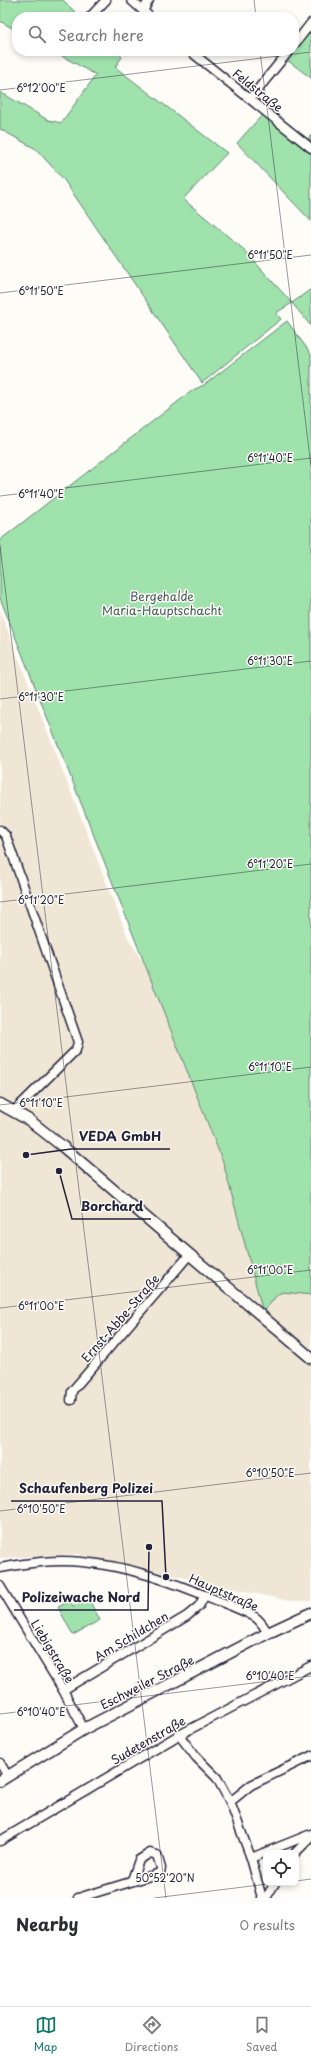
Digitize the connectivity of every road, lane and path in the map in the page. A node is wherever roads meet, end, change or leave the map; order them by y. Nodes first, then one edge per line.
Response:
1 (106, 0) edge
2 (131, 0) edge
3 (149, 0) edge
4 (143, 11) joint
5 (95, 12) edge
6 (311, 24) edge
7 (299, 39) edge
8 (196, 56) edge
9 (285, 56) edge
10 (250, 99) junction
11 (311, 148) edge
12 (0, 830) edge
13 (0, 1104) edge
14 (14, 1111) junction
15 (190, 1254) junction
16 (311, 1358) edge
17 (71, 1400) dead end
18 (0, 1568) edge
19 (0, 1586) edge
20 (205, 1596) junction
21 (311, 1613) edge
22 (268, 1633) junction
23 (311, 1666) edge
24 (63, 1690) junction
25 (84, 1729) junction
26 (179, 1735) junction
27 (311, 1756) edge
28 (0, 1763) edge
29 (4, 1778) edge
30 (230, 1802) junction
31 (311, 1835) edge
32 (0, 1841) edge
33 (298, 1850) edge
34 (252, 1858) junction
35 (132, 1880) dead end
36 (273, 1886) edge
37 (78, 1898) edge
38 (262, 1898) edge
39 (266, 1898) edge

1 - 5 street
2 - 4 street
3 - 4 street
6 - 7 street
8 - 10 street, Feldstraße
9 - 10 street
10 - 11 street, Feldstraße
12 - 14 street
13 - 14 street
14 - 15 street
15 - 16 street
15 - 17 street, Ernst-Abbe-Straße
18 - 20 street, Hauptstraße
19 - 24 street, Liebigstraße
20 - 22 street, Hauptstraße
20 - 24 street, Am Schildchen
21 - 22 street, Eschweiler Straße
22 - 25 street, Eschweiler Straße
23 - 26 street, Sudetenstraße
24 - 25 street, Liebigstraße
25 - 29 street, Eschweiler Straße
26 - 30 street
26 - 32 street, Sudetenstraße
27 - 30 street
28 - 29 street
30 - 34 street
31 - 33 street
31 - 34 street
34 - 38 street
35 - 37 street
36 - 39 street

